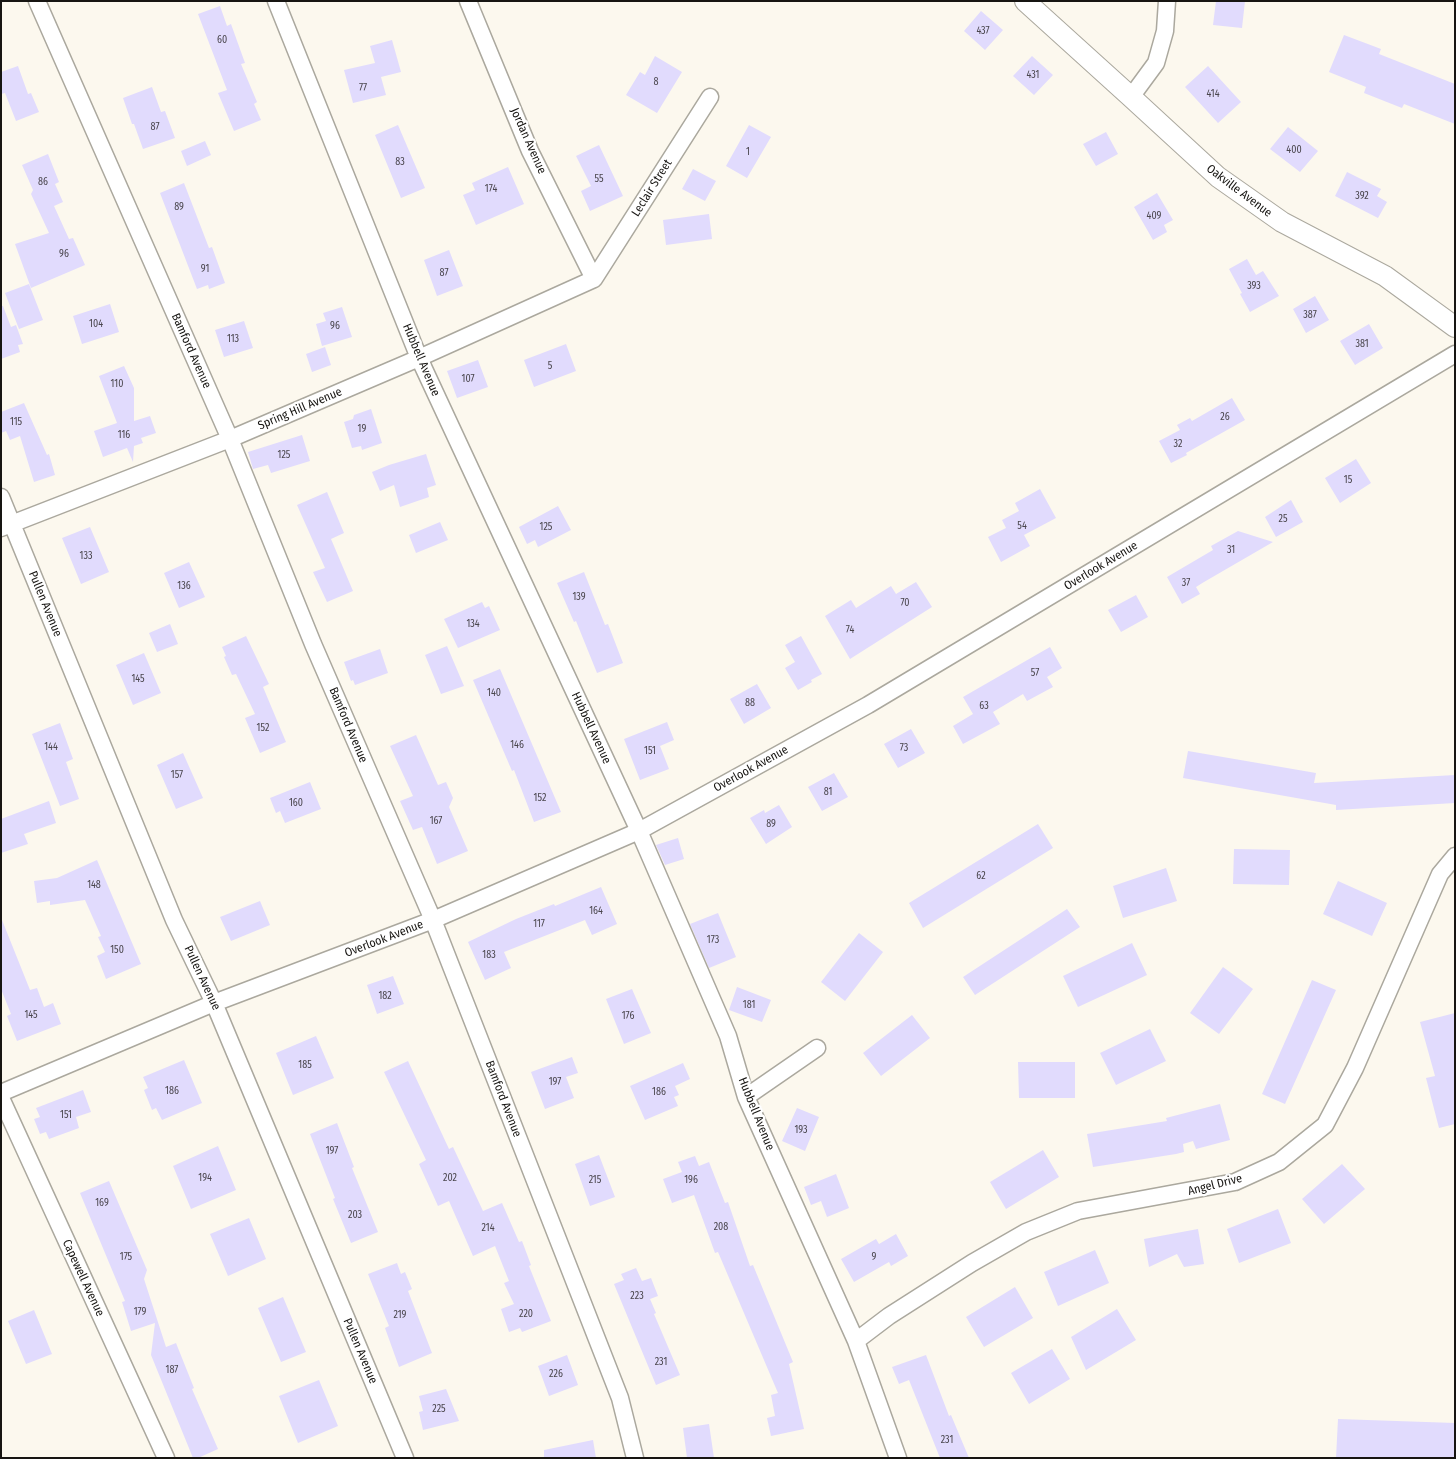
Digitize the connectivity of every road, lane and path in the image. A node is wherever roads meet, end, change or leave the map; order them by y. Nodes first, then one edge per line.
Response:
1 (37, 1) edge
2 (276, 1) edge
3 (468, 1) edge
4 (1025, 1) edge
5 (1167, 1) edge
6 (1131, 96) junction
7 (710, 97) dead end
8 (594, 279) junction
9 (1455, 327) edge
10 (1455, 354) edge
11 (419, 358) junction
12 (230, 439) junction
13 (1, 497) edge
14 (7, 525) edge
15 (639, 831) junction
16 (1455, 856) edge
17 (433, 920) junction
18 (214, 1003) junction
19 (817, 1048) dead end
20 (1, 1093) edge
21 (746, 1097) junction
22 (1, 1098) edge
23 (856, 1340) junction
24 (166, 1458) edge
25 (405, 1458) edge
26 (635, 1458) edge
27 (898, 1458) edge

1 - 12 street, Bamford Avenue
2 - 11 street, Hubbell Avenue
3 - 8 street, Jordan Avenue
4 - 6 street, Oakville Avenue
5 - 6 street
6 - 9 street, Oakville Avenue
7 - 8 street, Leclair Street
8 - 11 street, Spring Hill Avenue
10 - 15 street, Overlook Avenue
11 - 12 street, Spring Hill Avenue
11 - 15 street, Hubbell Avenue
12 - 14 street, Spring Hill Avenue
12 - 17 street, Bamford Avenue
13 - 14 street, Pullen Avenue
14 - 18 street, Pullen Avenue
15 - 17 street, Overlook Avenue
15 - 21 street, Hubbell Avenue
16 - 23 street, Angel Drive
17 - 18 street, Overlook Avenue
17 - 26 street, Bamford Avenue
18 - 20 street, Overlook Avenue
18 - 25 street, Pullen Avenue
19 - 21 street
21 - 23 street, Hubbell Avenue
22 - 24 street, Capewell Avenue
23 - 27 street, Hubbell Avenue

